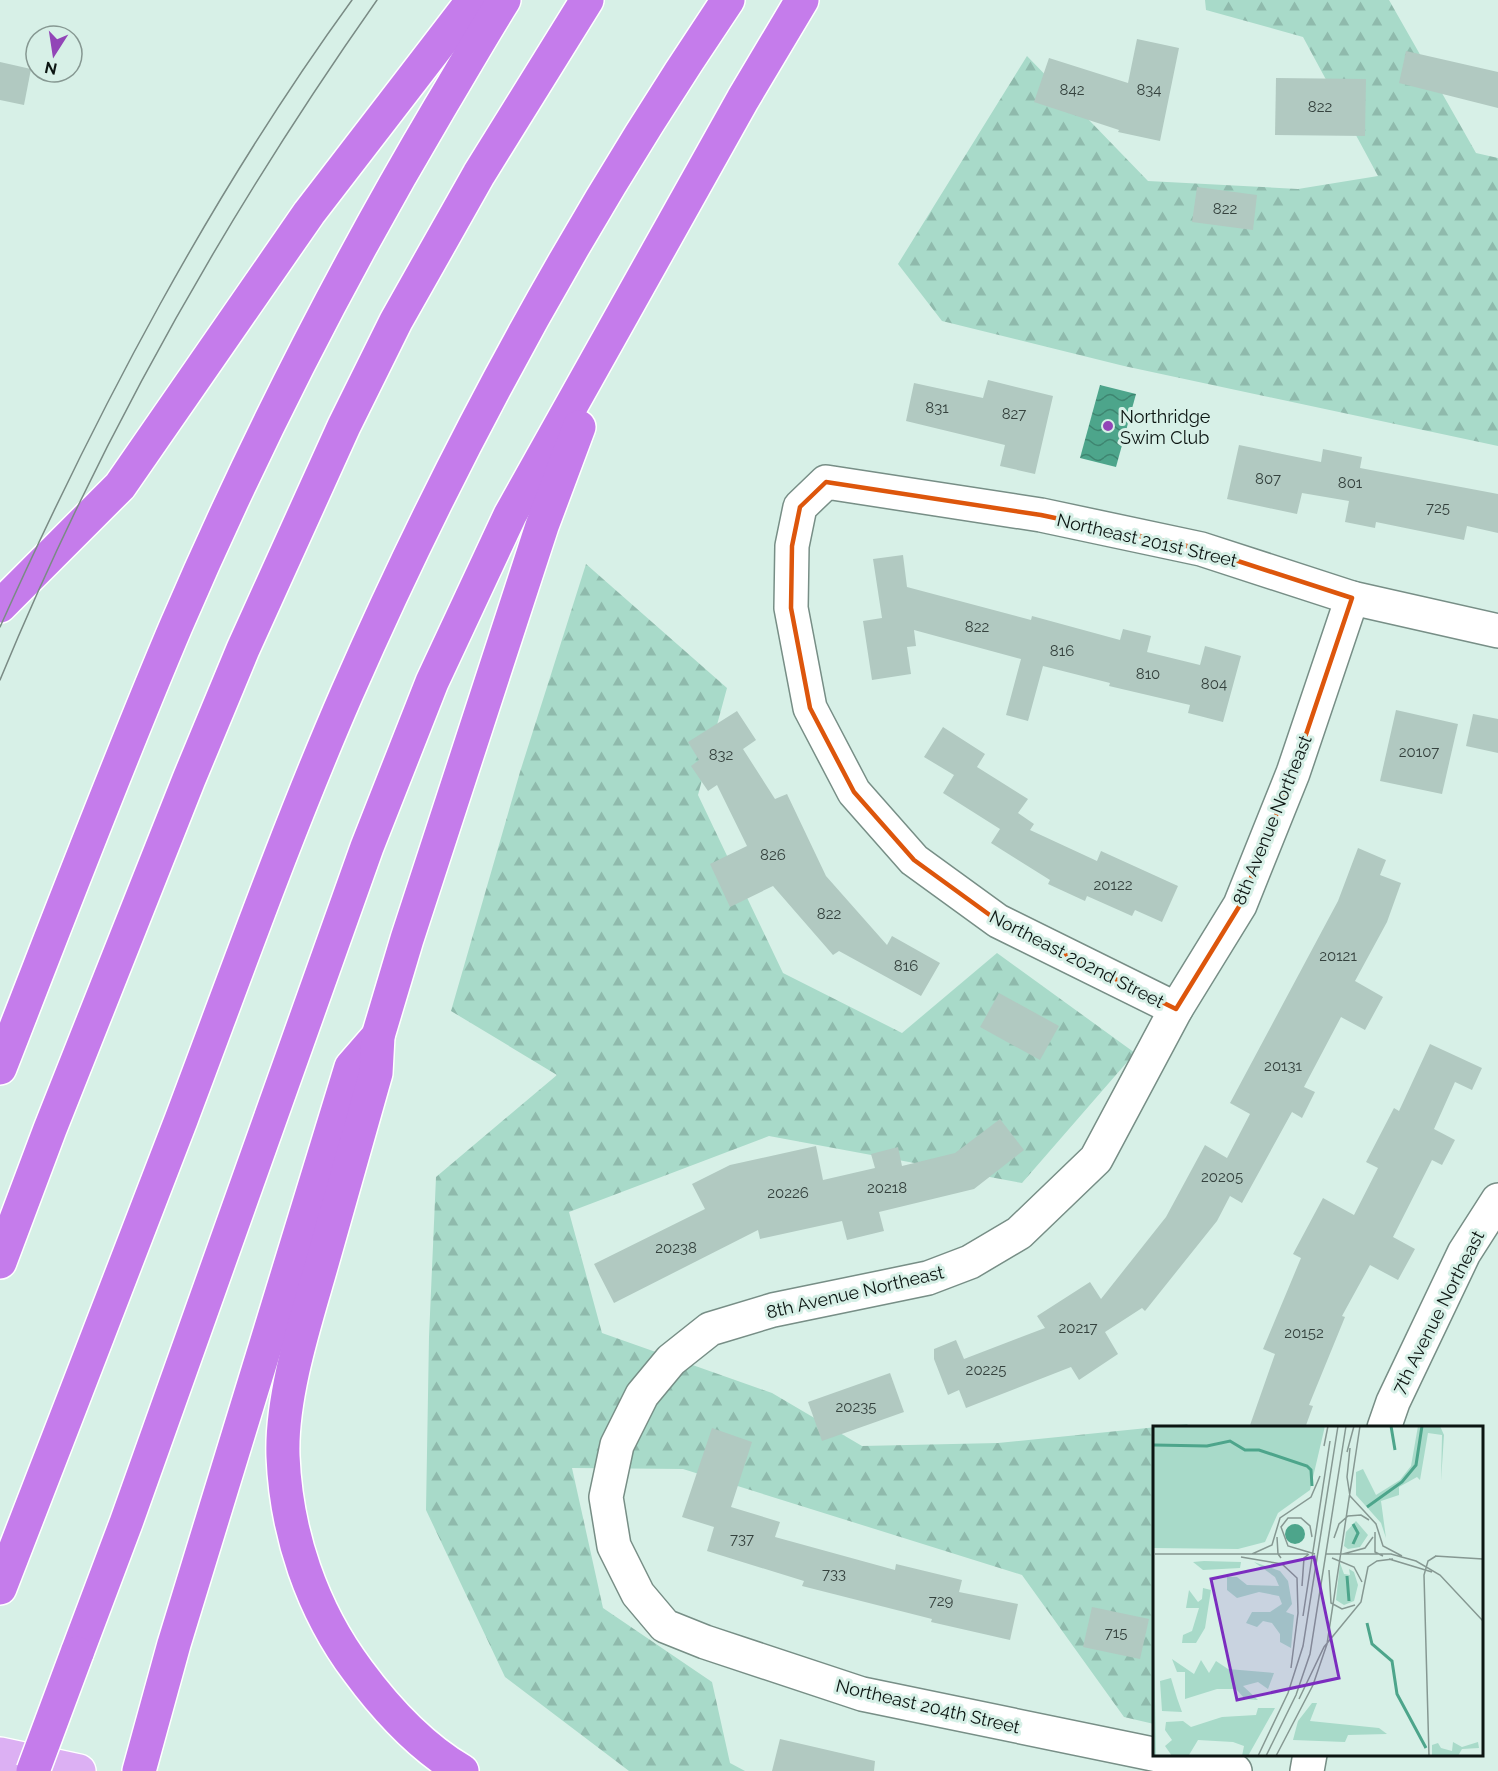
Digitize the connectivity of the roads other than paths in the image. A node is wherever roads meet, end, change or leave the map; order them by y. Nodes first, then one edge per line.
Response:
1 (473, 0) edge
2 (504, 0) edge
3 (587, 0) edge
4 (728, 0) edge
5 (802, 0) edge
6 (638, 287) junction
7 (826, 483) joint
8 (1352, 598) junction
9 (0, 606) edge
10 (1498, 631) edge
11 (1176, 1009) junction
12 (378, 1036) junction
13 (0, 1068) edge
14 (1498, 1200) edge
15 (0, 1262) edge
16 (1385, 1426) edge
17 (0, 1588) edge
18 (705, 1642) joint
19 (0, 1754) edge
20 (1153, 1754) edge
21 (1162, 1756) edge
22 (1310, 1756) edge
23 (33, 1771) edge
24 (79, 1771) edge
25 (139, 1771) edge
26 (462, 1771) edge
27 (1234, 1771) edge
28 (1307, 1771) edge

1 - 9 highway
2 - 13 highway
3 - 15 highway
4 - 17 highway
5 - 6 highway
6 - 12 highway
6 - 23 highway, bridge
7 - 8 street, Northeast 201st Street
7 - 11 street, Northeast 202nd Street
8 - 10 street, Northeast 201st Street
8 - 11 street, 8th Avenue Northeast
11 - 18 street, 8th Avenue Northeast
12 - 25 highway
12 - 26 highway
14 - 16 street, 7th Avenue Northeast
18 - 20 street, Northeast 204th Street
19 - 24 main road
21 - 27 street, Northeast 204th Street
22 - 28 street

